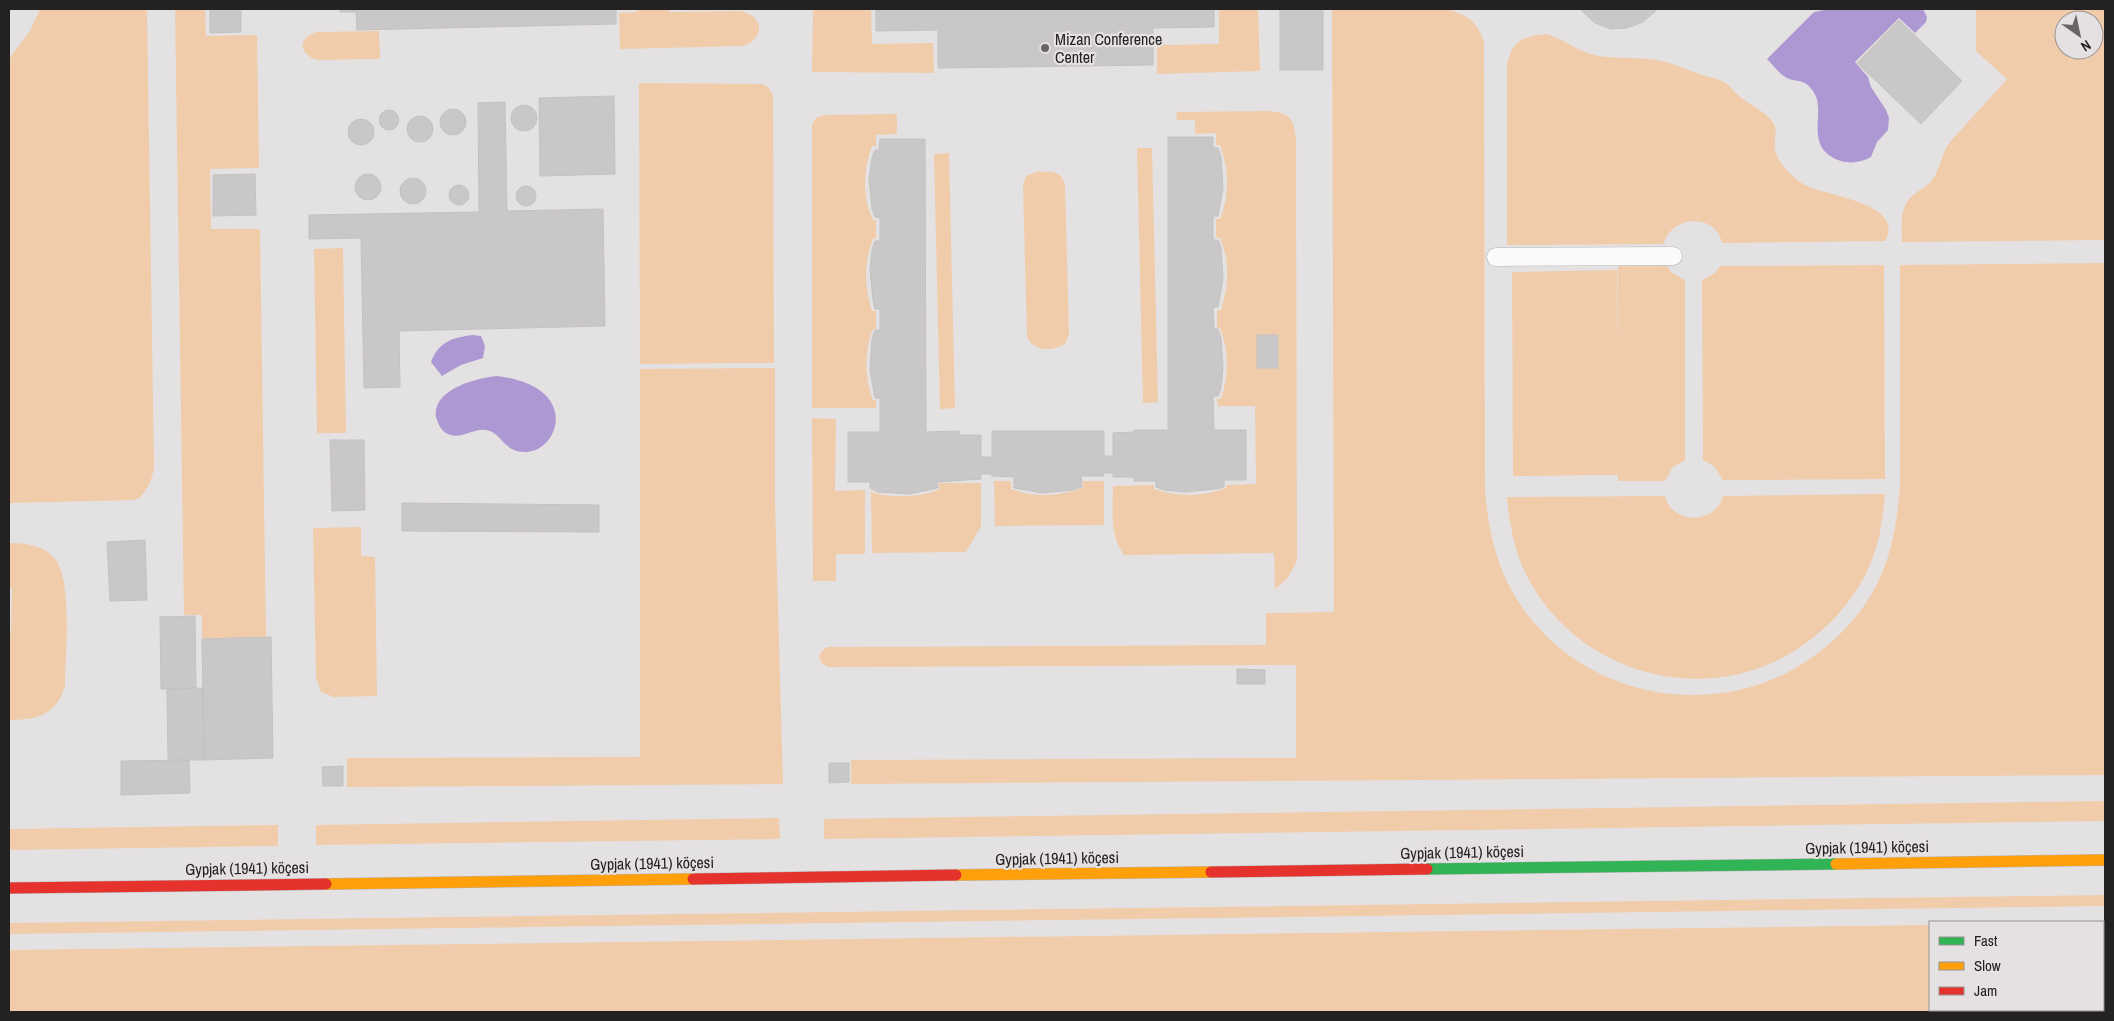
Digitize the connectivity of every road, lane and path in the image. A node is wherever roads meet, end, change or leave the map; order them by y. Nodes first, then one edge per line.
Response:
1 (1673, 256) dead end
2 (1496, 257) dead end
3 (2105, 860) edge
4 (9, 888) edge

1 - 2 lane
3 - 4 street, Gypjak (1941) köçesi

